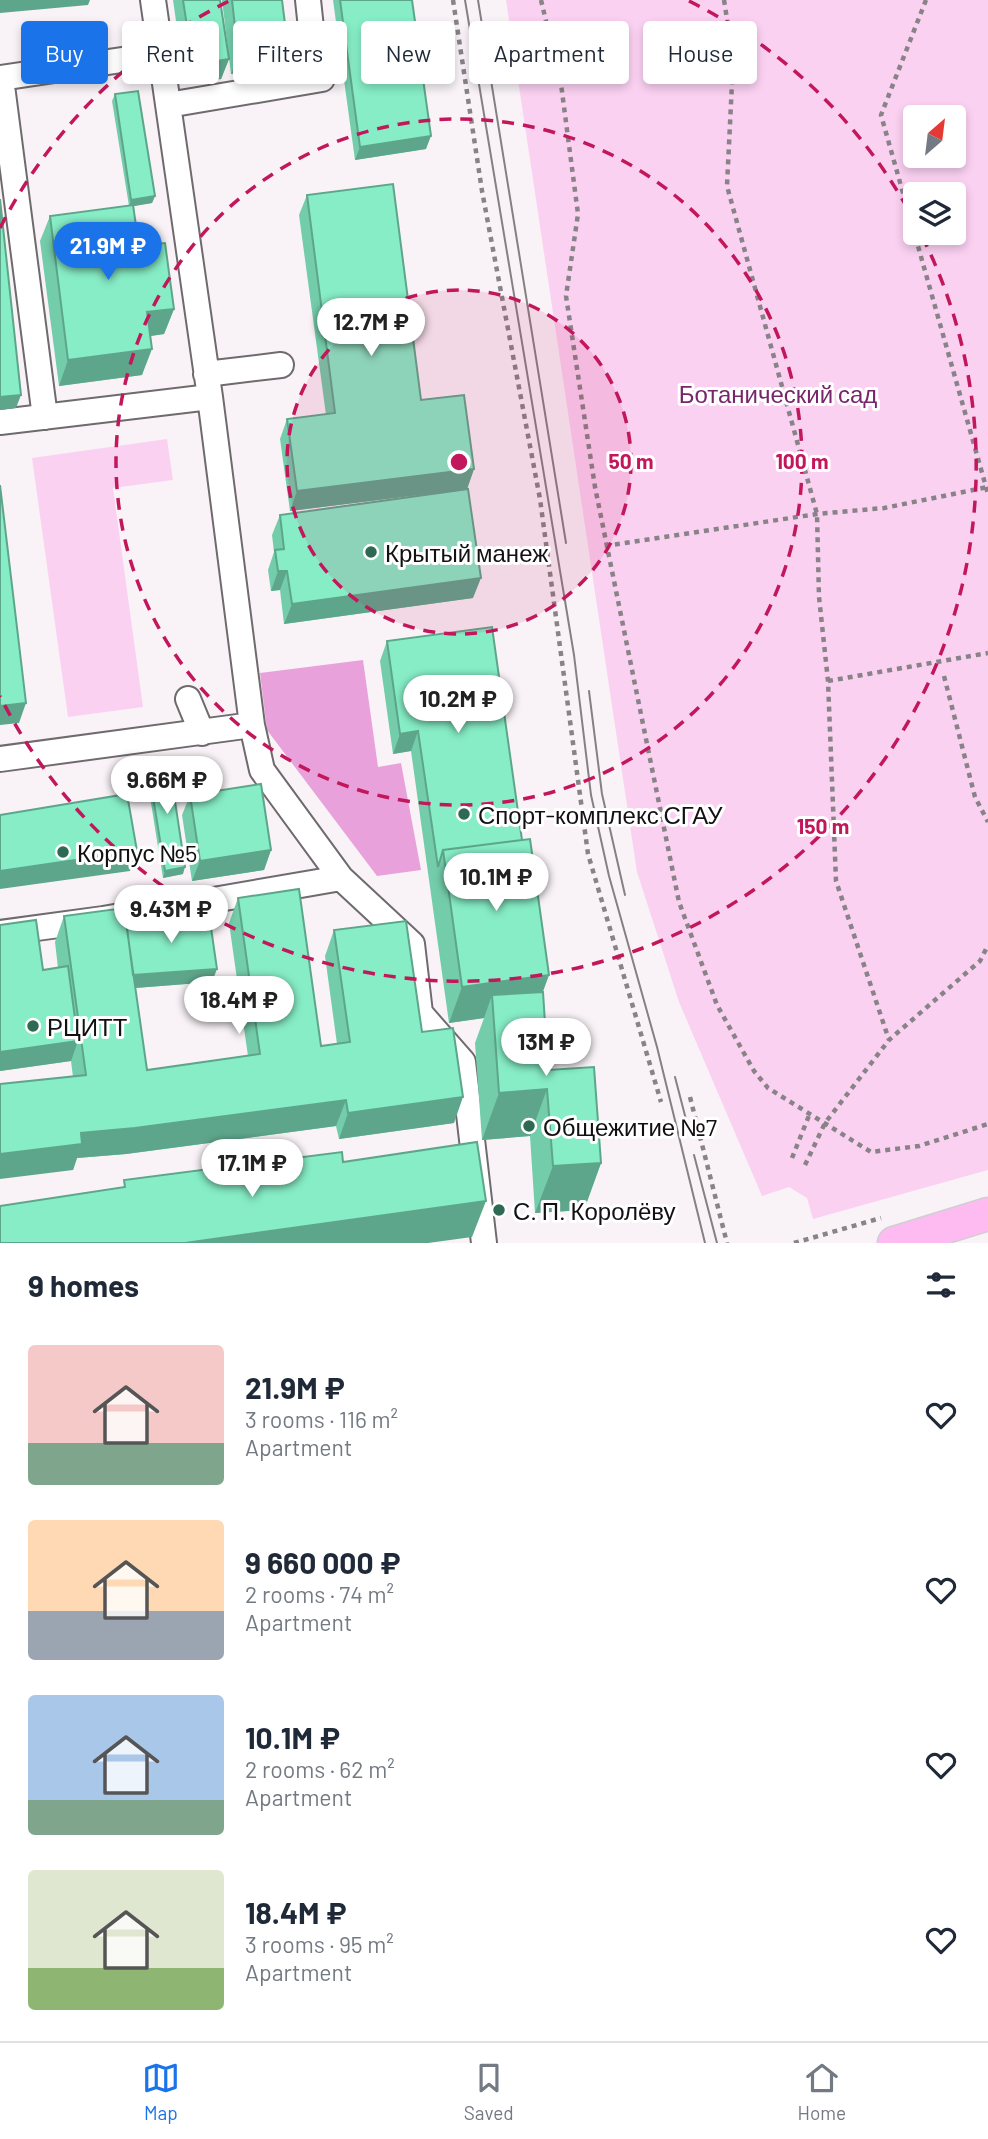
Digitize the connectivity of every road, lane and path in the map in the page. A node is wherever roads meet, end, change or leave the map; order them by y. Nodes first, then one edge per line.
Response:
1 (153, 0) edge
2 (307, 0) edge
3 (453, 0) edge
4 (541, 0) edge
5 (724, 0) edge
6 (926, 0) edge
7 (156, 21) edge
8 (310, 21) edge
9 (122, 60) edge
10 (166, 84) edge
11 (292, 84) edge
12 (168, 105) junction
13 (281, 365) dead end
14 (208, 386) junction
15 (45, 416) junction
16 (0, 422) edge
17 (987, 488) edge
18 (988, 494) edge
19 (817, 514) junction
20 (605, 546) junction
21 (988, 653) edge
22 (944, 676) dead end
23 (828, 681) junction
24 (188, 699) dead end
25 (253, 725) junction
26 (202, 733) junction
27 (0, 759) edge
28 (988, 822) edge
29 (341, 878) junction
30 (0, 933) edge
31 (988, 945) edge
32 (889, 1040) junction
33 (690, 1097) dead end
34 (661, 1102) dead end
35 (810, 1113) junction
36 (825, 1123) junction
37 (988, 1124) edge
38 (792, 1158) dead end
39 (805, 1165) dead end
40 (988, 1214) edge
41 (825, 1236) dead end
42 (484, 1243) edge
43 (727, 1243) edge
44 (827, 1243) edge
45 (894, 1243) edge

1 - 7 lane
2 - 8 lane
3 - 34 path
4 - 20 path
5 - 19 path
6 - 17 path
9 - 15 lane
10 - 12 lane
11 - 12 lane
12 - 14 lane
13 - 14 lane
14 - 15 lane
14 - 25 lane
15 - 16 lane
17 - 18 path
17 - 19 path
19 - 20 path
19 - 23 path
20 - 35 path
21 - 23 path
22 - 28 path
23 - 32 path
24 - 26 lane
25 - 26 lane
25 - 29 lane
26 - 27 lane
29 - 30 lane
29 - 42 lane
31 - 32 path
32 - 36 path
33 - 43 path
35 - 36 path
35 - 38 path
36 - 37 path
36 - 39 path
40 - 45 main road
41 - 44 path

